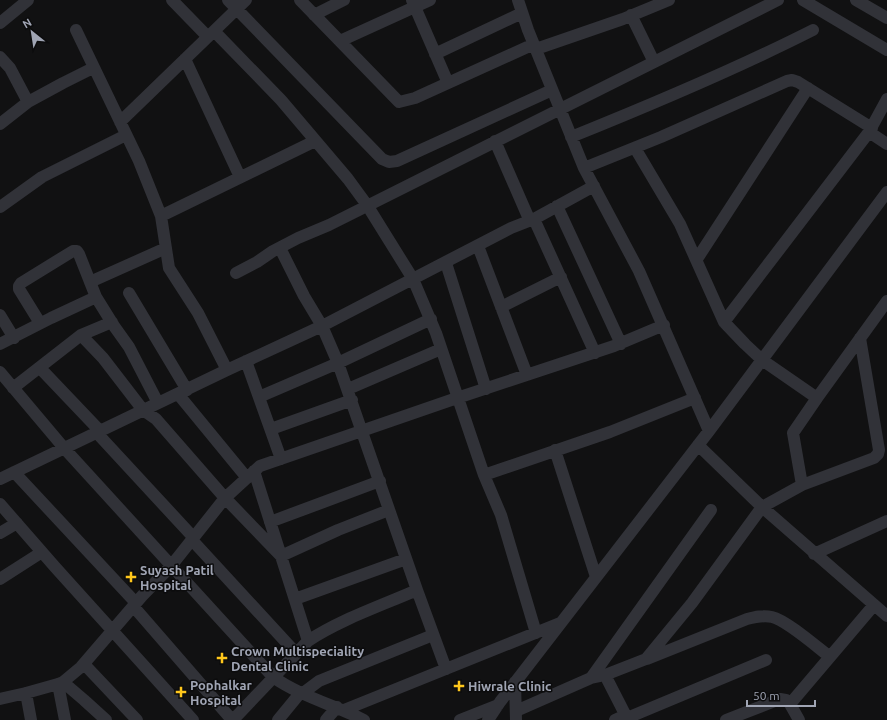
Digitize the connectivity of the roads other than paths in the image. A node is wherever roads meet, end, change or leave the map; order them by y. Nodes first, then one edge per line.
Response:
1 (28, 0) edge
2 (172, 0) edge
3 (228, 0) edge
4 (246, 0) edge
5 (300, 0) edge
6 (344, 0) edge
7 (430, 0) edge
8 (518, 0) edge
9 (669, 0) edge
10 (778, 0) edge
11 (803, 0) edge
12 (856, 0) edge
13 (414, 3) edge
14 (236, 9) junction
15 (522, 13) junction
16 (314, 15) junction
17 (631, 15) junction
18 (887, 18) edge
19 (0, 23) edge
20 (76, 30) dead end
21 (813, 30) dead end
22 (211, 34) junction
23 (340, 41) junction
24 (535, 47) junction
25 (887, 50) edge
26 (436, 54) junction
27 (0, 57) edge
28 (185, 59) junction
29 (654, 62) junction
30 (10, 68) junction
31 (93, 68) junction
32 (0, 76) edge
33 (448, 83) junction
34 (808, 88) junction
35 (552, 90) junction
36 (887, 99) edge
37 (28, 102) junction
38 (560, 109) junction
39 (120, 122) junction
40 (0, 124) edge
41 (870, 130) junction
42 (126, 135) junction
43 (571, 137) junction
44 (315, 141) junction
45 (495, 141) junction
46 (887, 144) edge
47 (635, 148) junction
48 (584, 168) junction
49 (240, 177) junction
50 (594, 186) junction
51 (887, 192) edge
52 (367, 205) junction
53 (557, 206) junction
54 (0, 207) edge
55 (161, 216) junction
56 (532, 219) junction
57 (478, 246) junction
58 (166, 248) junction
59 (280, 248) junction
60 (697, 259) junction
61 (446, 263) junction
62 (236, 273) dead end
63 (560, 277) junction
64 (413, 279) junction
65 (90, 282) junction
66 (129, 293) dead end
67 (96, 297) junction
68 (887, 301) edge
69 (501, 307) junction
70 (0, 315) edge
71 (430, 319) junction
72 (112, 322) junction
73 (724, 322) junction
74 (40, 324) junction
75 (664, 325) junction
76 (322, 326) junction
77 (81, 335) junction
78 (14, 338) junction
79 (860, 338) junction
80 (0, 344) edge
81 (621, 344) junction
82 (442, 349) junction
83 (594, 353) junction
84 (762, 360) junction
85 (246, 361) junction
86 (338, 363) junction
87 (40, 368) junction
88 (227, 370) junction
89 (0, 372) edge
90 (527, 375) junction
91 (13, 388) junction
92 (486, 389) junction
93 (182, 392) junction
94 (350, 395) junction
95 (259, 397) junction
96 (458, 398) junction
97 (695, 398) junction
98 (817, 398) junction
99 (158, 403) junction
100 (143, 410) junction
101 (271, 429) junction
102 (363, 431) junction
103 (709, 431) junction
104 (98, 432) junction
105 (698, 445) junction
106 (64, 448) junction
107 (555, 450) junction
108 (281, 459) junction
109 (14, 472) junction
110 (251, 475) junction
111 (484, 475) junction
112 (0, 479) edge
113 (380, 481) junction
114 (802, 485) junction
115 (225, 498) junction
116 (0, 504) edge
117 (762, 507) junction
118 (389, 510) junction
119 (711, 510) dead end
120 (887, 521) edge
121 (270, 522) junction
122 (17, 523) junction
123 (0, 533) edge
124 (193, 539) junction
125 (42, 552) junction
126 (814, 554) junction
127 (281, 556) junction
128 (406, 558) junction
129 (171, 566) junction
130 (596, 577) junction
131 (0, 579) edge
132 (417, 590) junction
133 (295, 599) junction
134 (135, 604) junction
135 (879, 605) edge
136 (887, 616) edge
137 (560, 623) junction
138 (112, 630) junction
139 (536, 633) junction
140 (433, 635) junction
141 (308, 641) junction
142 (296, 653) junction
143 (830, 657) junction
144 (646, 659) junction
145 (766, 660) dead end
146 (84, 664) junction
147 (446, 669) junction
148 (605, 675) junction
149 (273, 677) junction
150 (591, 678) junction
151 (515, 682) junction
152 (61, 683) junction
153 (302, 693) junction
154 (26, 694) junction
155 (0, 699) edge
156 (498, 704) junction
157 (790, 704) junction
158 (341, 708) junction
159 (516, 716) edge
160 (627, 718) edge
161 (31, 720) edge
162 (65, 720) edge
163 (106, 720) edge
164 (137, 720) edge
165 (193, 720) edge
166 (233, 720) edge
167 (278, 720) edge
168 (326, 720) edge
169 (364, 720) edge
170 (460, 720) edge
171 (488, 720) edge
172 (615, 720) edge
173 (726, 720) edge
174 (799, 720) edge

1 - 19 street
2 - 22 street
3 - 14 street
4 - 14 street
5 - 16 street
6 - 16 street
7 - 13 street
8 - 15 street
9 - 17 street
10 - 29 street
11 - 25 street
12 - 18 street
13 - 23 street
13 - 26 street
14 - 22 street
14 - 35 street
15 - 24 street
15 - 26 street
16 - 23 street
17 - 24 street
17 - 29 street
20 - 31 street
21 - 43 street
22 - 28 street
22 - 44 street
23 - 33 street
24 - 33 street
24 - 35 street
26 - 33 street
27 - 30 street
28 - 39 street
28 - 49 street
29 - 38 street
30 - 32 street
30 - 37 street
31 - 37 street
31 - 39 street
34 - 41 street
34 - 47 street
34 - 60 street
35 - 38 street
36 - 41 street
37 - 40 street
38 - 43 street
38 - 45 street
39 - 42 street
41 - 46 street
41 - 73 street
42 - 54 street
42 - 55 street
43 - 48 street
44 - 49 street
44 - 52 street
45 - 52 street
45 - 56 street
47 - 48 street
47 - 60 street
48 - 50 street
49 - 55 street
50 - 53 street
50 - 75 street
51 - 84 street
52 - 59 street
52 - 64 street
53 - 56 street
53 - 81 street
55 - 58 street
56 - 57 street
56 - 63 street
57 - 61 street
57 - 69 street
58 - 65 street
58 - 88 street
59 - 62 street
59 - 76 street
60 - 73 street
61 - 64 street
61 - 92 street
63 - 69 street
63 - 83 street
64 - 71 street
64 - 76 street
65 - 67 street
65 - 74 street
66 - 93 street
67 - 72 street
67 - 74 street
68 - 79 street
69 - 90 street
70 - 78 street
71 - 82 street
71 - 86 street
72 - 77 street
72 - 99 street
73 - 84 street
74 - 78 street
75 - 81 street
75 - 97 street
76 - 85 street
76 - 86 street
77 - 87 street
77 - 100 street
78 - 80 street
79 - 98 street
79 - 114 street
81 - 83 street
82 - 94 street
82 - 96 street
83 - 90 street
84 - 98 street
84 - 103 street
85 - 88 street
85 - 95 street
86 - 94 street
86 - 95 street
87 - 91 street
87 - 104 street
88 - 93 street
89 - 91 street
90 - 92 street
91 - 106 street
92 - 96 street
93 - 99 street
93 - 110 street
94 - 101 street
94 - 102 street
95 - 101 street
96 - 102 street
96 - 111 street
97 - 103 street
97 - 107 street
98 - 114 street
99 - 100 street
100 - 104 street
100 - 115 street
101 - 108 street
102 - 108 street
102 - 113 street
103 - 105 street
104 - 106 street
104 - 124 street
105 - 117 street
105 - 130 street
106 - 109 street
106 - 129 street
107 - 111 street
107 - 130 street
108 - 110 street
109 - 112 street
109 - 134 street
110 - 115 street
110 - 121 street
111 - 139 street
113 - 118 street
113 - 121 street
114 - 117 street
115 - 124 street
115 - 127 street
116 - 122 street
117 - 126 street
117 - 144 street
118 - 127 street
118 - 128 street
119 - 150 street
120 - 126 street
121 - 127 street
122 - 123 street
122 - 125 street
124 - 129 street
124 - 142 street
125 - 131 street
125 - 138 street
126 - 135 street
127 - 133 street
128 - 132 street
128 - 133 street
129 - 134 street
129 - 149 street
130 - 137 street
132 - 140 street
132 - 141 street
133 - 141 street
134 - 138 street
134 - 166 street
135 - 136 street
135 - 143 street
137 - 139 street
137 - 151 street
138 - 146 street
138 - 165 street
139 - 147 street
140 - 147 street
140 - 153 street
141 - 142 street
142 - 149 street
143 - 144 street
143 - 157 street
144 - 148 street
145 - 160 street
146 - 152 street
146 - 164 street
147 - 158 street
148 - 150 street
148 - 160 street
149 - 153 street
149 - 166 street
150 - 159 street
151 - 156 street
151 - 159 street
152 - 154 street
152 - 162 street
152 - 163 street
153 - 158 street
153 - 167 street
154 - 155 street
154 - 161 street
156 - 170 street
156 - 171 street
157 - 173 street
157 - 174 street
158 - 168 street
158 - 169 street
160 - 172 street

